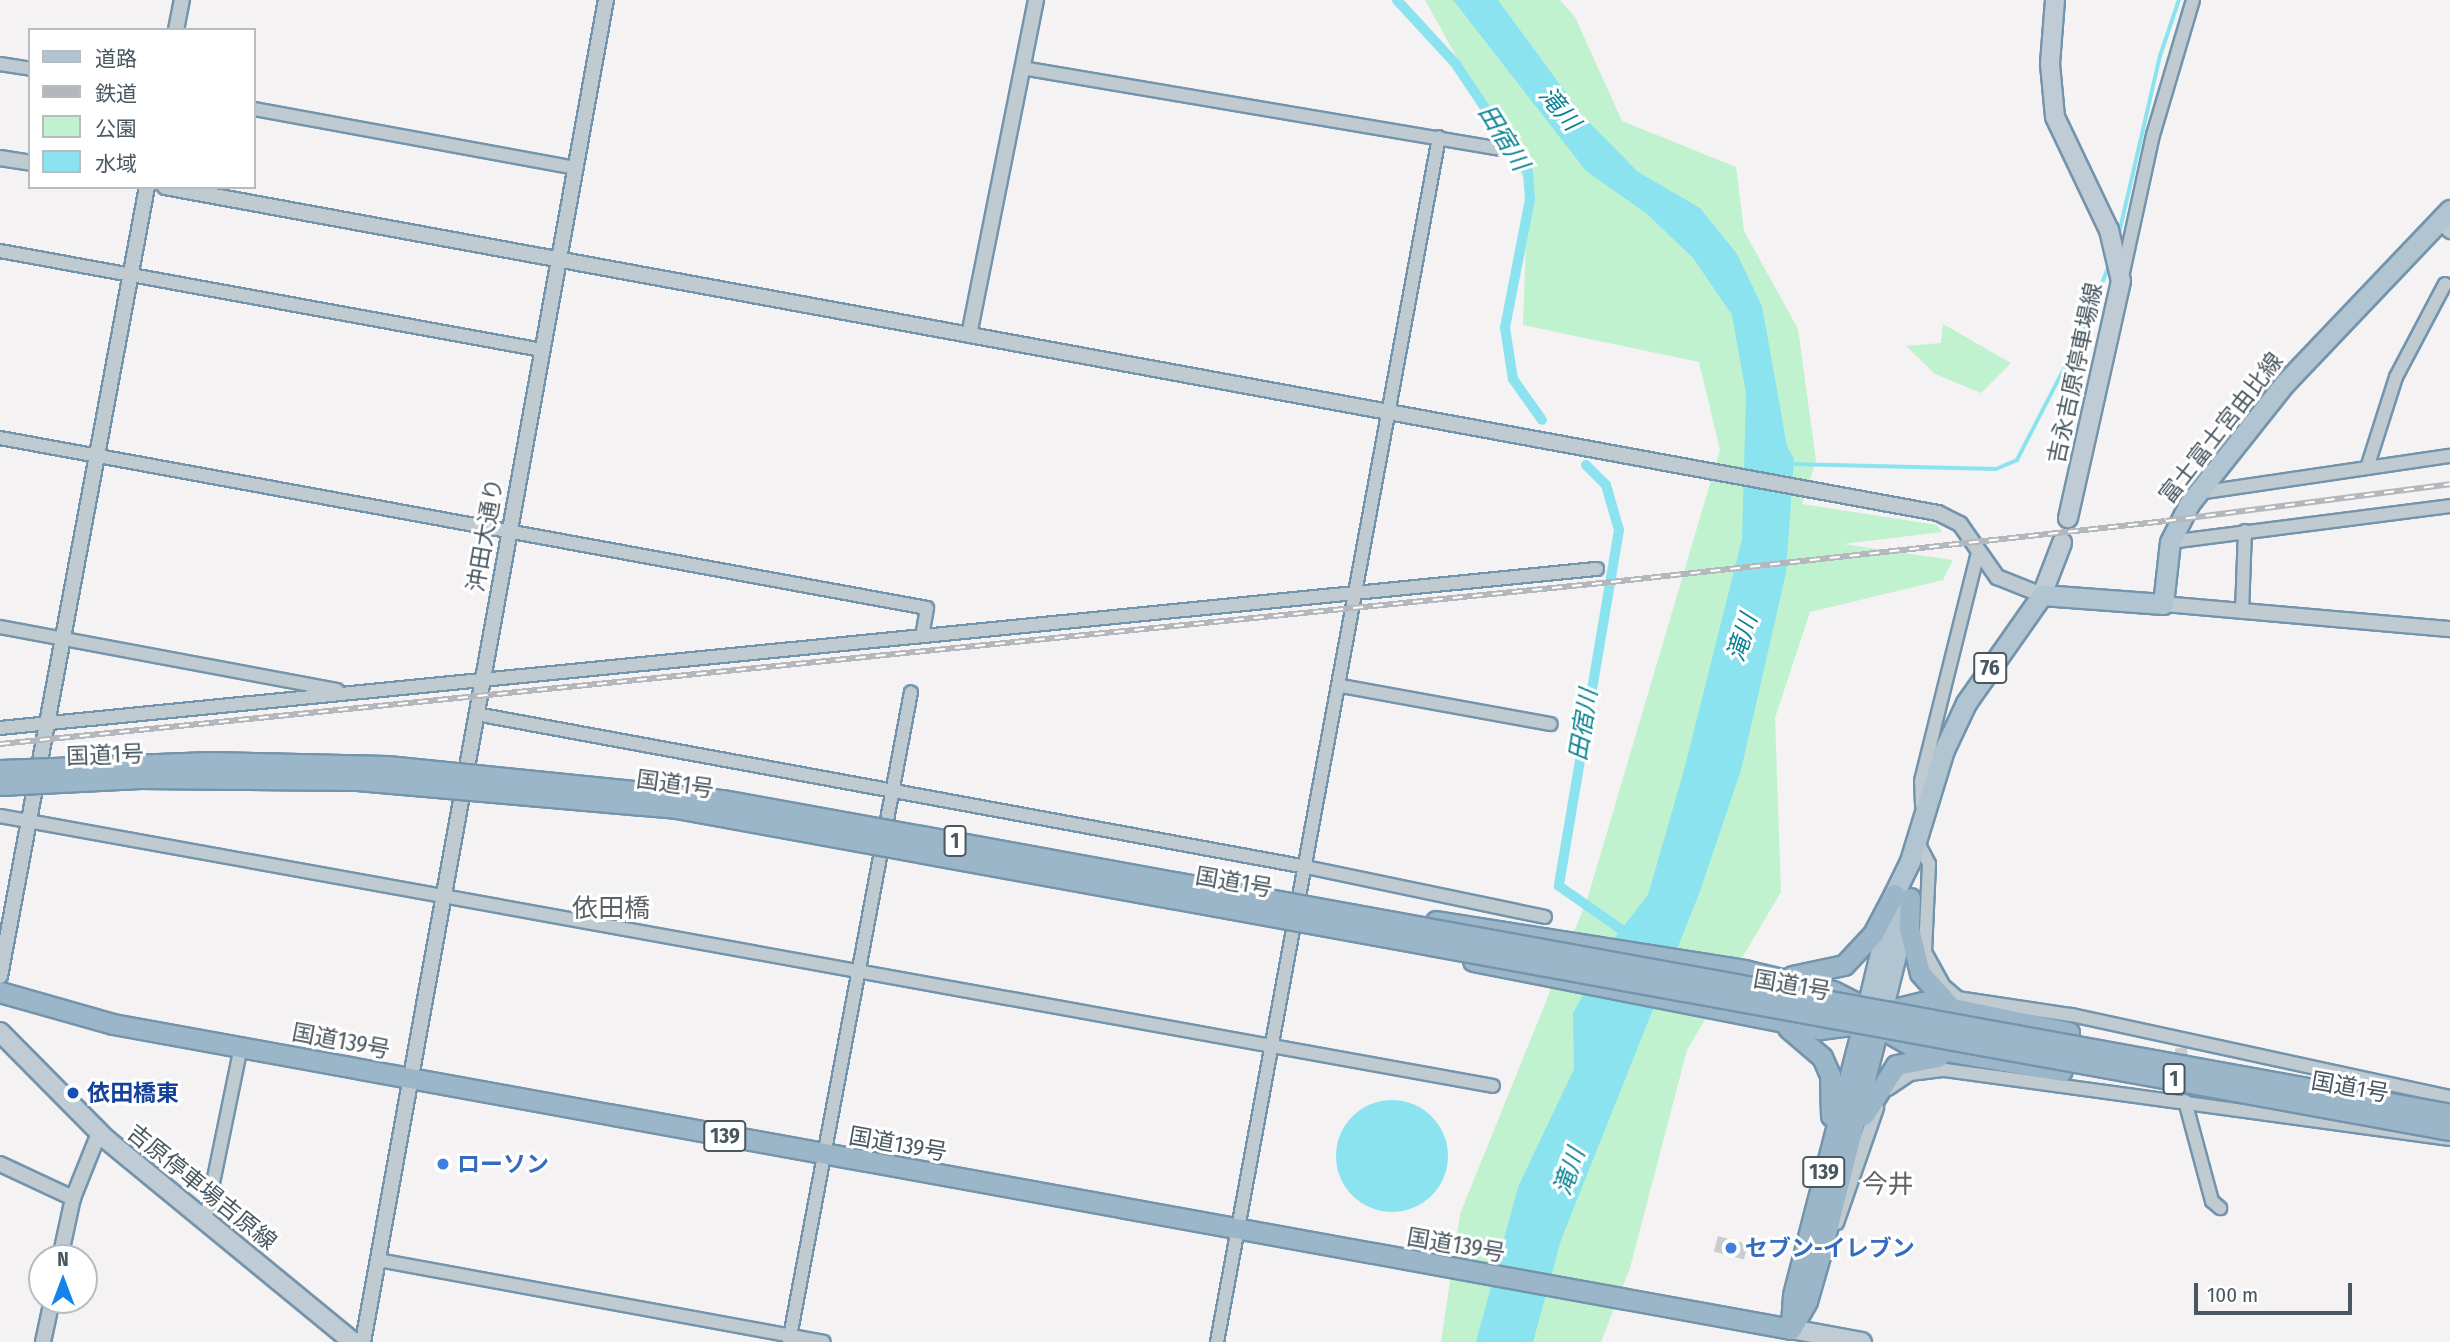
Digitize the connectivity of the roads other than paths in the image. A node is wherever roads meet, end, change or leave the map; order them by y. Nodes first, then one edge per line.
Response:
1 (182, 0) edge
2 (606, 0) edge
3 (1035, 0) edge
4 (2054, 0) edge
5 (2193, 0) edge
6 (176, 28) edge
7 (0, 64) edge
8 (1022, 68) junction
9 (28, 69) edge
10 (256, 109) edge
11 (1439, 137) junction
12 (1500, 149) dead end
13 (0, 158) edge
14 (28, 163) edge
15 (575, 168) junction
16 (147, 189) edge
17 (175, 189) edge
18 (2446, 222) edge
19 (0, 251) edge
20 (559, 260) junction
21 (132, 275) junction
22 (2448, 280) edge
23 (2121, 281) junction
24 (970, 335) junction
25 (542, 350) junction
26 (1388, 410) junction
27 (0, 438) edge
28 (98, 456) junction
29 (2450, 456) edge
30 (2367, 468) junction
31 (2198, 494) junction
32 (2450, 506) edge
33 (2068, 518) dead end
34 (2245, 531) junction
35 (509, 532) junction
36 (2171, 542) junction
37 (2062, 543) dead end
38 (1978, 552) junction
39 (1597, 569) dead end
40 (1357, 593) junction
41 (2042, 595) junction
42 (2163, 604) junction
43 (2242, 612) junction
44 (0, 627) edge
45 (2450, 629) edge
46 (922, 636) junction
47 (63, 638) junction
48 (482, 678) junction
49 (1341, 686) junction
50 (1944, 689) junction
51 (911, 692) dead end
52 (352, 693) junction
53 (1966, 703) junction
54 (476, 714) junction
55 (48, 722) junction
56 (1552, 724) dead end
57 (0, 728) edge
58 (0, 769) edge
59 (0, 785) edge
60 (893, 791) junction
61 (0, 816) edge
62 (1923, 819) junction
63 (30, 822) junction
64 (1917, 841) junction
65 (1306, 867) junction
66 (1902, 896) junction
67 (443, 897) junction
68 (1313, 913) junction
69 (1545, 917) dead end
70 (859, 974) junction
71 (0, 976) edge
72 (1780, 978) junction
73 (0, 992) edge
74 (1953, 1007) junction
75 (1873, 1018) junction
76 (1772, 1021) junction
77 (1, 1036) edge
78 (241, 1047) junction
79 (1272, 1049) junction
80 (1957, 1055) junction
81 (411, 1079) junction
82 (1493, 1086) dead end
83 (2450, 1097) edge
84 (2186, 1103) junction
85 (2450, 1113) edge
86 (2450, 1130) edge
87 (99, 1133) junction
88 (2450, 1139) edge
89 (825, 1155) junction
90 (1836, 1155) junction
91 (0, 1164) edge
92 (73, 1198) junction
93 (2220, 1208) dead end
94 (206, 1217) junction
95 (1238, 1230) junction
96 (64, 1244) edge
97 (1822, 1249) junction
98 (378, 1260) junction
99 (49, 1314) edge
100 (1789, 1335) edge
101 (790, 1339) edge
102 (43, 1342) edge
103 (352, 1342) edge
104 (363, 1342) edge
105 (824, 1342) edge
106 (1217, 1342) edge
107 (1862, 1342) edge

1 - 6 street
2 - 15 street, 沖田大通り
3 - 8 street
4 - 23 main road, 吉永吉原停車場線
5 - 23 street
7 - 9 street
8 - 11 street
8 - 24 street
10 - 15 street
11 - 12 street
11 - 26 street
13 - 14 street
15 - 20 street, 沖田大通り
16 - 21 street
17 - 20 street
18 - 31 main road, 富士富士宮由比線
19 - 21 street
20 - 24 street
20 - 25 street, 沖田大通り
21 - 25 street
21 - 28 street
22 - 30 street
23 - 33 main road, 吉永吉原停車場線
24 - 26 street
25 - 35 street, 沖田大通り
26 - 38 street
26 - 40 street
27 - 28 street
28 - 35 street
28 - 47 street
29 - 30 street
30 - 31 street
31 - 36 main road, 富士富士宮由比線
32 - 34 street
34 - 36 street
34 - 43 street
35 - 46 street
35 - 48 street, 沖田大通り
36 - 42 main road, 富士富士宮由比線
37 - 41 main road
38 - 41 street
38 - 50 street
39 - 40 street
40 - 46 street
40 - 49 street
41 - 42 main road
41 - 53 main road, 76
42 - 43 street
43 - 45 street
44 - 47 street
46 - 48 street
47 - 52 street
47 - 55 street
48 - 52 street
48 - 54 street, 沖田大通り
49 - 56 street
49 - 65 street
50 - 53 street
50 - 62 street
51 - 60 street
52 - 55 street
53 - 62 main road, 76
54 - 60 street
54 - 67 street, 沖田大通り
55 - 57 street
55 - 63 street
58 - 68 highway, 国道1号 / 1, bridge
59 - 68 highway, 国道1号 / 1, bridge
60 - 65 street
60 - 70 street
61 - 63 street
62 - 64 main road, 76
63 - 67 street
63 - 71 street
64 - 66 main road, 76
64 - 83 street
65 - 69 street
65 - 79 street
66 - 72 highway, 1
66 - 74 highway
66 - 75 main road, 76
67 - 70 street
67 - 81 street, 沖田大通り
68 - 72 highway, 1, bridge
68 - 76 highway, 1, bridge
68 - 85 highway, 国道1号 / 1, bridge
68 - 86 highway, 国道1号 / 1, bridge
70 - 79 street
70 - 89 street
72 - 75 highway, 1
73 - 78 highway, 国道139号 / 139
74 - 75 highway, 1
74 - 85 highway, 1, bridge
75 - 76 highway, 1
75 - 80 highway, 1
75 - 90 highway, 139
76 - 90 highway, 1
77 - 87 main road, 吉原停車場吉原線
78 - 81 highway, 国道139号 / 139
78 - 94 street
79 - 82 street
79 - 95 street
80 - 86 highway, 1, bridge
80 - 90 highway, 1
81 - 89 highway, 国道139号 / 139
81 - 98 street, 沖田大通り
84 - 88 street
84 - 93 street
84 - 97 street
87 - 92 street
87 - 94 main road, 吉原停車場吉原線
89 - 95 highway, 国道139号 / 139
89 - 101 street
90 - 97 highway, 139
90 - 100 highway, 139
91 - 92 street
92 - 96 street
94 - 103 main road, 吉原停車場吉原線
95 - 100 highway, 国道139号 / 139
95 - 106 street
97 - 100 highway, 139
98 - 101 street
98 - 104 street, 沖田大通り
99 - 102 street
100 - 107 main road
101 - 105 street

